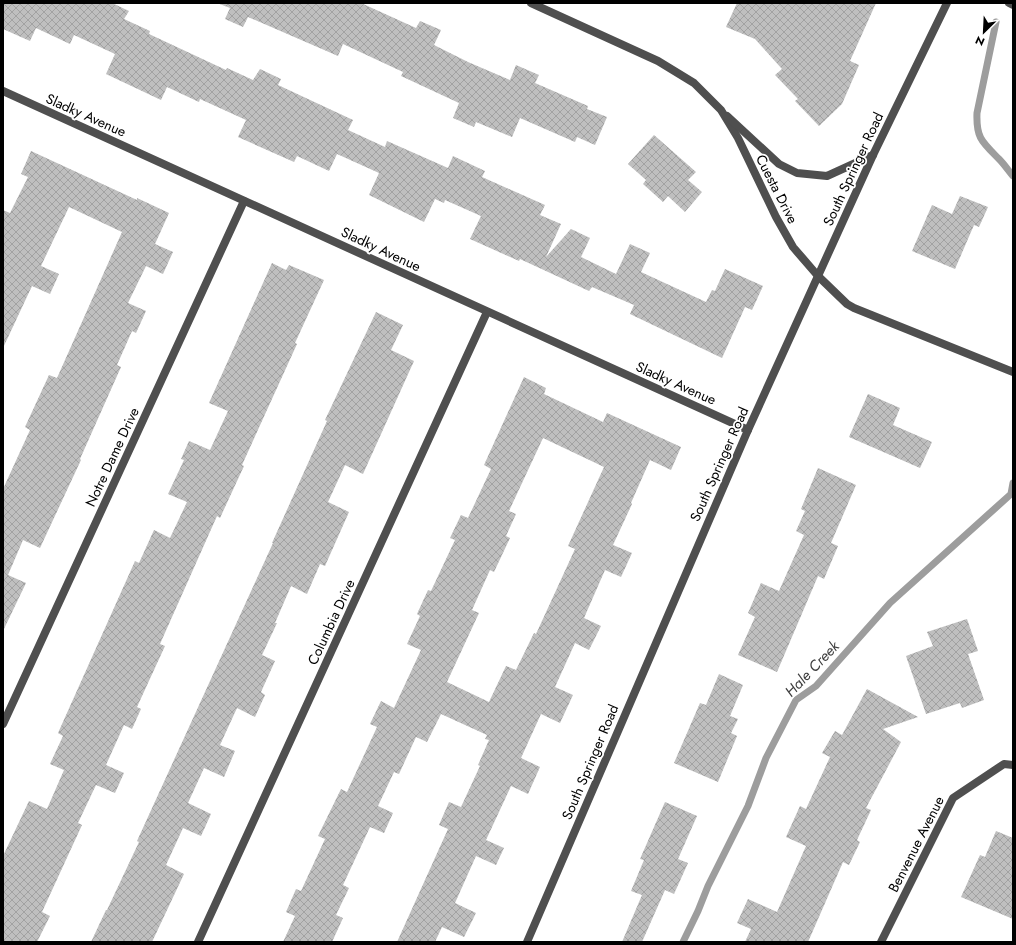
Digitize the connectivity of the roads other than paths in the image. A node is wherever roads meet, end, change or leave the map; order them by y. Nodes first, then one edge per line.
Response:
1 (531, 3) edge
2 (947, 3) edge
3 (1009, 3) edge
4 (1013, 5) edge
5 (3, 91) edge
6 (720, 110) junction
7 (873, 155) junction
8 (244, 202) junction
9 (818, 276) junction
10 (487, 312) junction
11 (1013, 372) edge
12 (748, 430) junction
13 (3, 724) edge
14 (1013, 765) edge
15 (198, 942) edge
16 (527, 942) edge
17 (881, 942) edge

1 - 6 street, Cuesta Drive
2 - 7 street, South Springer Road
3 - 4 street
5 - 8 street, Sladky Avenue
6 - 7 street
6 - 9 street, Cuesta Drive
7 - 9 street, South Springer Road
8 - 10 street, Sladky Avenue
8 - 13 street, Notre Dame Drive
9 - 11 street, Cuesta Drive
9 - 12 street, South Springer Road
10 - 12 street, Sladky Avenue
10 - 15 street, Columbia Drive
12 - 16 street, South Springer Road
14 - 17 street, Benvenue Avenue

